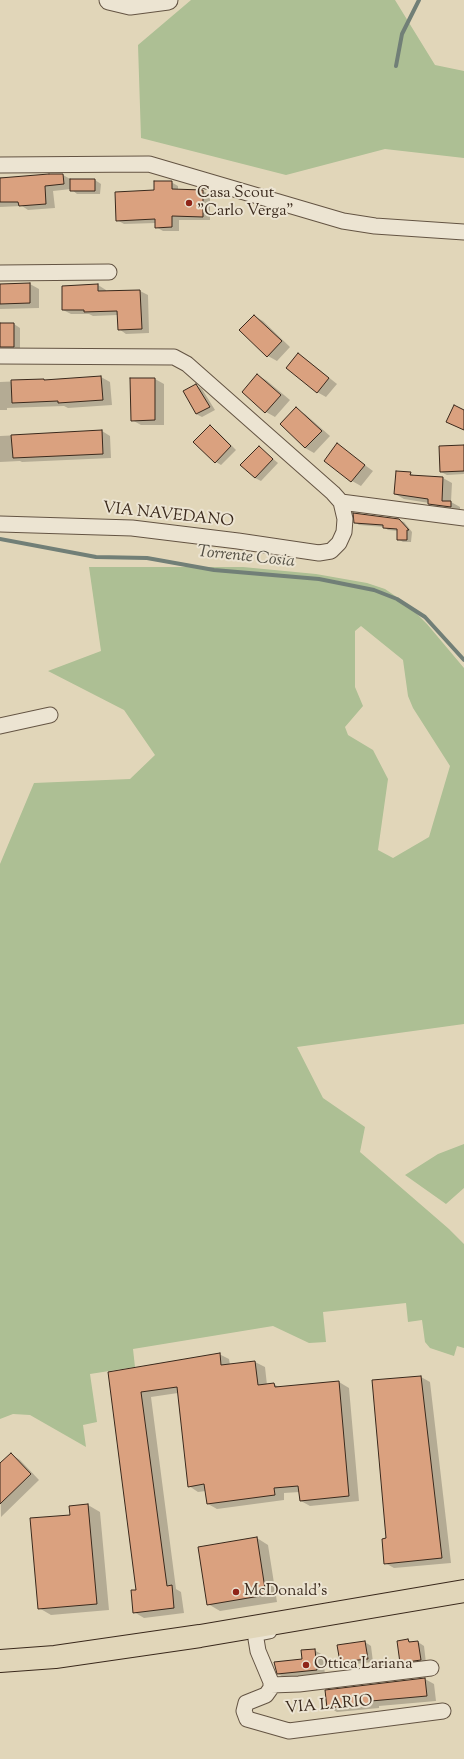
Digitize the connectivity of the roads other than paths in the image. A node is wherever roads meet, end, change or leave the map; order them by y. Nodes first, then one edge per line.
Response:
1 (109, 0) edge
2 (168, 0) edge
3 (0, 165) edge
4 (464, 232) edge
5 (109, 272) dead end
6 (0, 273) edge
7 (0, 356) edge
8 (341, 502) junction
9 (464, 518) edge
10 (0, 524) edge
11 (50, 715) dead end
12 (0, 726) edge
13 (464, 1591) edge
14 (464, 1598) edge
15 (454, 1606) edge
16 (372, 1608) junction
17 (349, 1624) junction
18 (272, 1630) junction
19 (183, 1638) junction
20 (162, 1654) junction
21 (0, 1661) edge
22 (431, 1668) dead end
23 (0, 1674) edge
24 (271, 1685) junction
25 (443, 1711) dead end

1 - 2 street
3 - 4 street
5 - 6 street
7 - 8 street
8 - 9 street
8 - 10 street, VIA NAVEDANO
11 - 12 street
13 - 16 main road
14 - 15 street
15 - 17 main road
16 - 17 street
16 - 18 main road
17 - 18 main road
18 - 19 main road
18 - 20 main road
18 - 24 street, VIA LARIO
19 - 20 street
19 - 21 main road
20 - 23 main road
22 - 24 street
24 - 25 street, VIA LARIO

